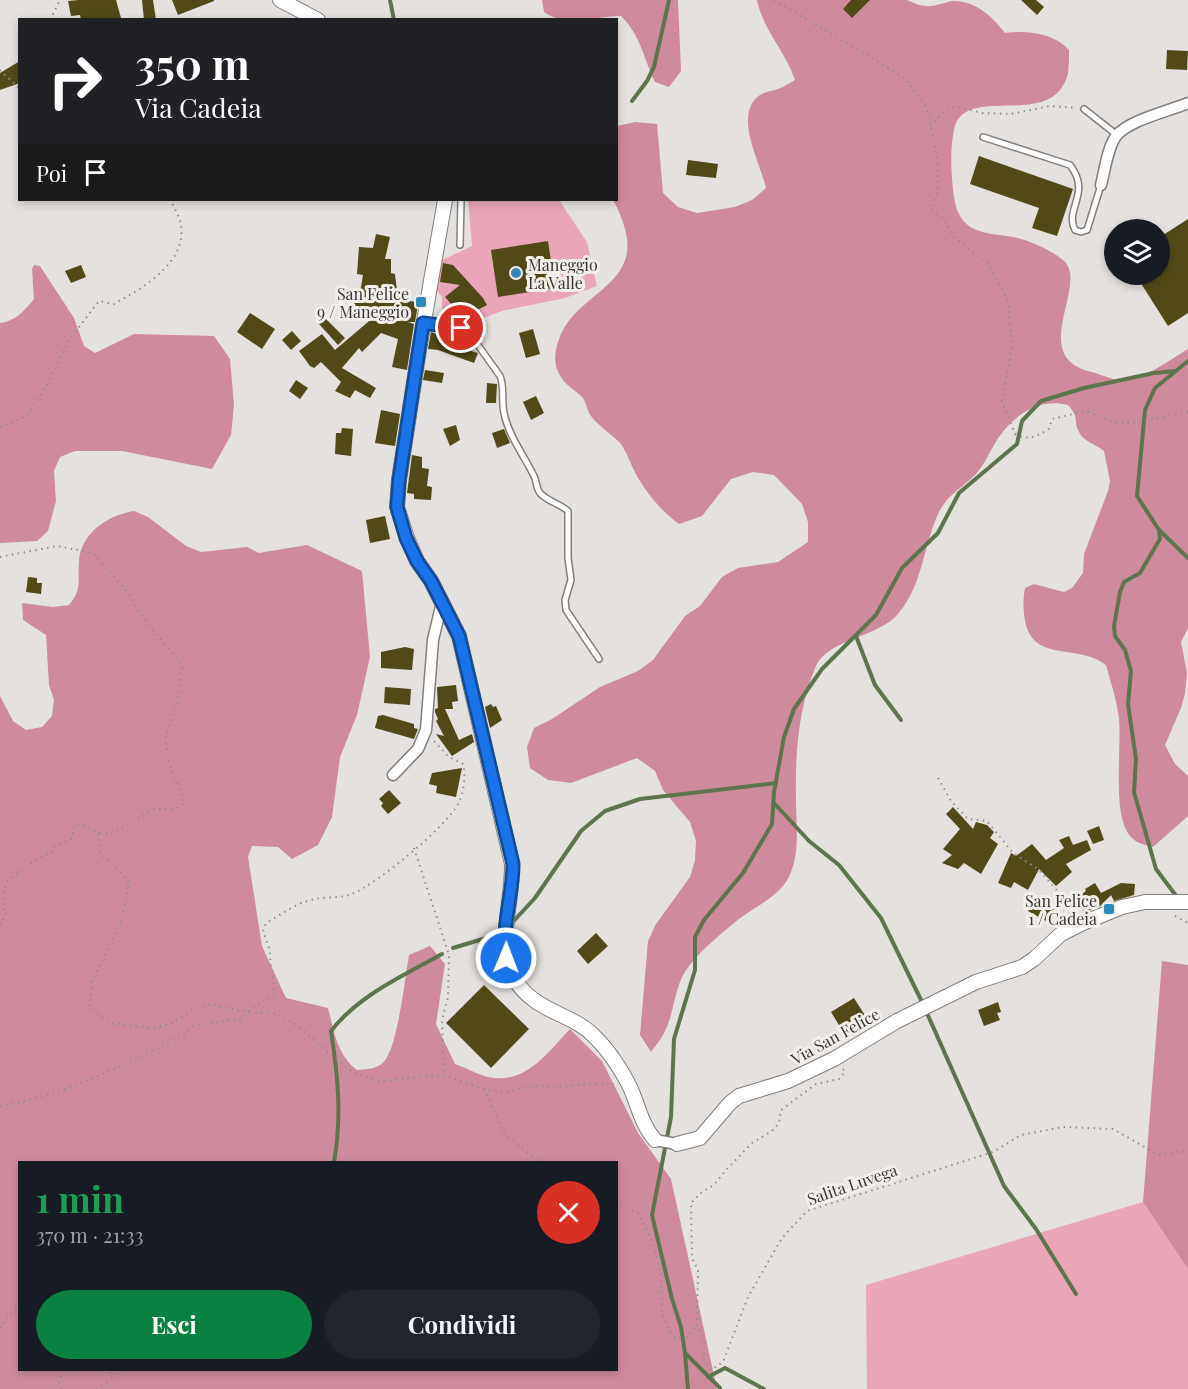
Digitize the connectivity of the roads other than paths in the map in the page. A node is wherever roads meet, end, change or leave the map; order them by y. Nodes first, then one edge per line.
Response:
1 (280, 0) edge
2 (314, 18) edge
3 (1188, 103) edge
4 (1084, 109) road end
5 (1117, 135) junction
6 (983, 137) dead end
7 (1101, 185) joint
8 (445, 201) edge
9 (461, 201) edge
10 (460, 245) dead end
11 (423, 323) junction
12 (442, 602) junction
13 (599, 659) dead end
14 (393, 775) dead end
15 (1188, 902) edge
16 (655, 1140) joint
17 (677, 1144) joint

1 - 2 street
3 - 5 street
4 - 5 lane
5 - 7 street
6 - 7 lane
8 - 11 street, Via San Felice
9 - 10 lane
11 - 12 street, Via San Felice
11 - 13 lane
12 - 14 street
12 - 16 street, Via San Felice
15 - 17 street, Via San Felice
16 - 17 street, Via San Felice

